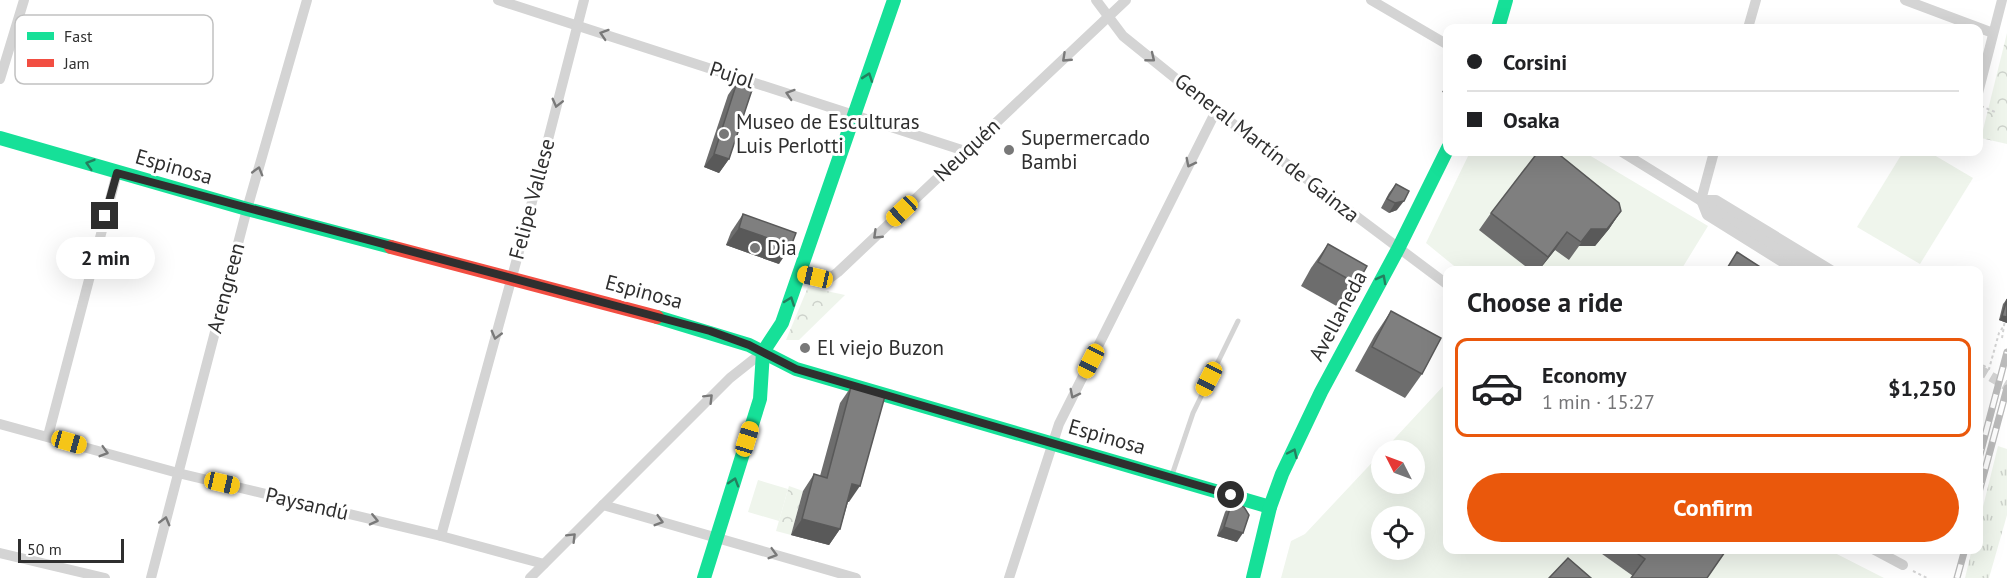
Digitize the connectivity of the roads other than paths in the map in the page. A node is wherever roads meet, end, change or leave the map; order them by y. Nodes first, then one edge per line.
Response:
1 (24, 0) edge
2 (307, 0) edge
3 (498, 0) edge
4 (584, 0) edge
5 (894, 0) edge
6 (1096, 0) edge
7 (1126, 0) edge
8 (1371, 0) edge
9 (1506, 0) edge
10 (1756, 0) edge
11 (1905, 0) edge
12 (2002, 0) edge
13 (19, 15) edge
14 (1109, 18) junction
15 (1499, 24) edge
16 (1749, 24) edge
17 (1969, 24) edge
18 (577, 26) junction
19 (1983, 29) edge
20 (15, 30) edge
21 (1993, 33) junction
22 (1443, 42) edge
23 (1983, 73) edge
24 (0, 79) edge
25 (1216, 111) junction
26 (855, 114) junction
27 (0, 138) edge
28 (965, 151) junction
29 (1444, 156) edge
30 (1629, 156) edge
31 (1713, 156) edge
32 (117, 173) junction
33 (1701, 200) junction
34 (247, 209) junction
35 (1398, 249) junction
36 (1789, 266) edge
37 (1806, 266) edge
38 (1824, 266) edge
39 (800, 274) junction
40 (511, 278) junction
41 (1443, 281) edge
42 (1238, 321) dead end
43 (764, 352) junction
44 (0, 423) edge
45 (48, 436) junction
46 (1051, 443) junction
47 (178, 473) junction
48 (1171, 477) junction
49 (603, 505) junction
50 (1270, 507) junction
51 (441, 536) junction
52 (717, 538) junction
53 (0, 553) edge
54 (1882, 554) edge
55 (544, 564) junction
56 (1903, 565) dead end
57 (105, 578) edge
58 (150, 578) edge
59 (530, 578) edge
60 (704, 578) edge
61 (856, 578) edge
62 (1009, 578) edge
63 (1253, 578) edge

1 - 13 street
34 -> 2 street, Arengreen
3 - 18 street, Pujol
4 - 18 street, Felipe Vallese
26 -> 5 street
6 - 14 street, General Martín de Gainza
7 - 14 street, Neuquén
8 - 22 street
9 - 15 street
10 - 16 street
11 - 17 street
12 - 21 street
14 -> 25 street, General Martín de Gainza
14 -> 28 street, Neuquén
26 -> 18 street, Pujol
18 -> 40 street, Felipe Vallese
19 - 21 street
20 - 24 street
21 - 23 street
25 - 35 street, General Martín de Gainza
25 -> 46 street
26 - 28 street, Pujol
26 - 39 street
32 -> 27 street, Espinosa
28 -> 39 street, Neuquén
29 - 35 street, Avellaneda
30 - 33 street
31 - 33 street
32 - 34 street, Espinosa
32 - 45 street
33 - 36 street
33 - 37 street
33 - 38 street
34 - 40 street, Espinosa
34 - 47 street, Arengreen
35 - 41 street, General Martín de Gainza
50 -> 35 street, Avellaneda
43 -> 39 street
40 - 43 street, Espinosa
40 -> 51 street, Felipe Vallese
42 - 48 lane
43 - 46 street, Espinosa
49 -> 43 street
52 -> 43 street
44 - 45 street, Paysandú
45 -> 47 street, Paysandú
46 - 48 street, Espinosa
46 - 62 street
47 -> 51 street, Paysandú
58 -> 47 street, Arengreen
48 - 50 street, Espinosa
49 -> 52 street
55 -> 49 street
50 - 63 street, Avellaneda
51 - 55 street, Paysandú
52 - 60 street
52 -> 61 street
53 - 57 street
54 - 56 street
55 - 59 street

